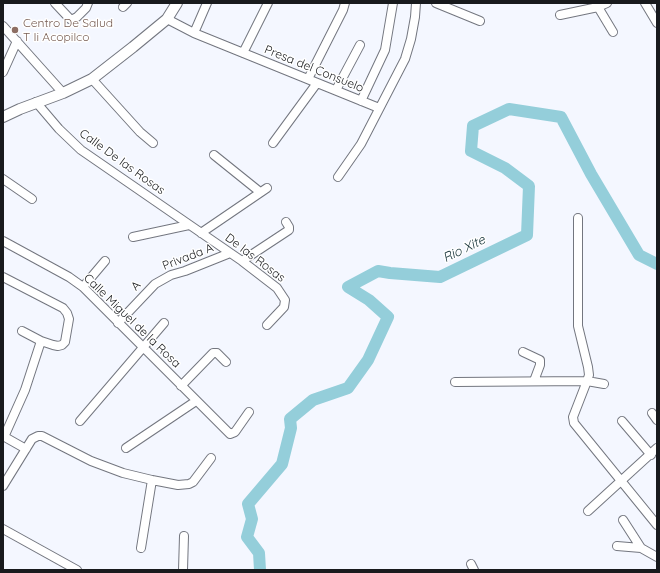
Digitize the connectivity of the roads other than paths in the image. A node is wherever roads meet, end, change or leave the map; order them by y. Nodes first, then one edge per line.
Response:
1 (55, 3) edge
2 (88, 3) edge
3 (177, 3) edge
4 (207, 3) edge
5 (268, 3) edge
6 (345, 3) edge
7 (394, 3) edge
8 (416, 3) edge
9 (436, 3) edge
10 (607, 3) edge
11 (645, 3) edge
12 (598, 7) junction
13 (560, 15) dead end
14 (167, 18) junction
15 (480, 21) dead end
16 (657, 23) edge
17 (3, 26) edge
18 (613, 32) dead end
19 (194, 33) junction
20 (17, 41) junction
21 (360, 45) dead end
22 (243, 53) junction
23 (3, 72) edge
24 (92, 79) junction
25 (308, 79) junction
26 (317, 83) junction
27 (336, 90) junction
28 (63, 93) junction
29 (361, 101) junction
30 (36, 102) junction
31 (379, 108) junction
32 (3, 117) edge
33 (153, 143) dead end
34 (273, 143) dead end
35 (214, 155) dead end
36 (338, 177) dead end
37 (3, 179) edge
38 (32, 199) dead end
39 (578, 218) dead end
40 (286, 222) dead end
41 (189, 225) junction
42 (201, 233) junction
43 (133, 237) dead end
44 (3, 241) edge
45 (230, 253) junction
46 (105, 261) dead end
47 (242, 261) junction
48 (3, 277) edge
49 (155, 284) joint
50 (83, 287) junction
51 (118, 323) junction
52 (164, 323) dead end
53 (267, 326) dead end
54 (22, 331) dead end
55 (41, 341) junction
56 (143, 347) junction
57 (524, 352) dead end
58 (226, 362) dead end
59 (534, 381) junction
60 (587, 381) junction
61 (455, 382) dead end
62 (604, 384) dead end
63 (181, 386) junction
64 (196, 401) junction
65 (249, 412) dead end
66 (80, 421) dead end
67 (622, 421) dead end
68 (3, 436) edge
69 (126, 448) dead end
70 (657, 448) edge
71 (26, 449) junction
72 (650, 455) junction
73 (211, 458) dead end
74 (152, 480) junction
75 (621, 481) junction
76 (3, 486) edge
77 (588, 511) dead end
78 (623, 520) dead end
79 (656, 522) edge
80 (3, 530) edge
81 (184, 536) dead end
82 (617, 546) dead end
83 (141, 548) dead end
84 (641, 548) junction
85 (657, 557) edge
86 (77, 570) edge
87 (184, 570) edge

1 - 2 street
3 - 14 street
4 - 19 street
5 - 22 street
6 - 25 street
7 - 29 street
8 - 31 street
9 - 15 street
10 - 12 street
11 - 16 street
12 - 13 street
12 - 18 street
14 - 19 street, Presa del Consuelo
14 - 24 street
17 - 20 street
19 - 22 street, Presa del Consuelo
20 - 23 street
20 - 28 street
21 - 27 street
22 - 25 street, Presa del Consuelo
24 - 28 street
24 - 33 street
25 - 26 street, Presa del Consuelo
26 - 27 street, Presa del Consuelo
26 - 34 street
27 - 29 street, Presa del Consuelo
28 - 30 street
29 - 31 street, Presa del Consuelo
30 - 32 street
30 - 41 street, Calle De las Rosas
31 - 36 street
35 - 42 street
37 - 38 street
39 - 60 street
40 - 47 street
41 - 42 street, Calle De las Rosas
41 - 43 street
42 - 45 street, De las Rosas
44 - 50 street, Calle Miguel de la Rosa
45 - 47 street, De las Rosas
45 - 49 street, Privada A
46 - 50 street
47 - 53 street, De las Rosas
48 - 55 street
49 - 51 street, A
50 - 51 street, Calle Miguel de la Rosa
51 - 56 street, Calle Miguel de la Rosa
52 - 56 street
54 - 55 street
55 - 68 street
56 - 63 street, Calle Miguel de la Rosa
56 - 66 street
57 - 59 street
58 - 63 street
59 - 60 street
59 - 61 street
60 - 62 street
60 - 75 street
63 - 64 street, Calle Miguel de la Rosa
64 - 65 street, Calle Miguel de la Rosa
64 - 69 street
67 - 72 street
68 - 71 street
70 - 72 street
71 - 74 street
71 - 76 street
72 - 75 street
73 - 74 street
74 - 83 street
75 - 77 street
75 - 79 street
78 - 84 street
80 - 86 street
81 - 87 street
82 - 84 street
84 - 85 street

